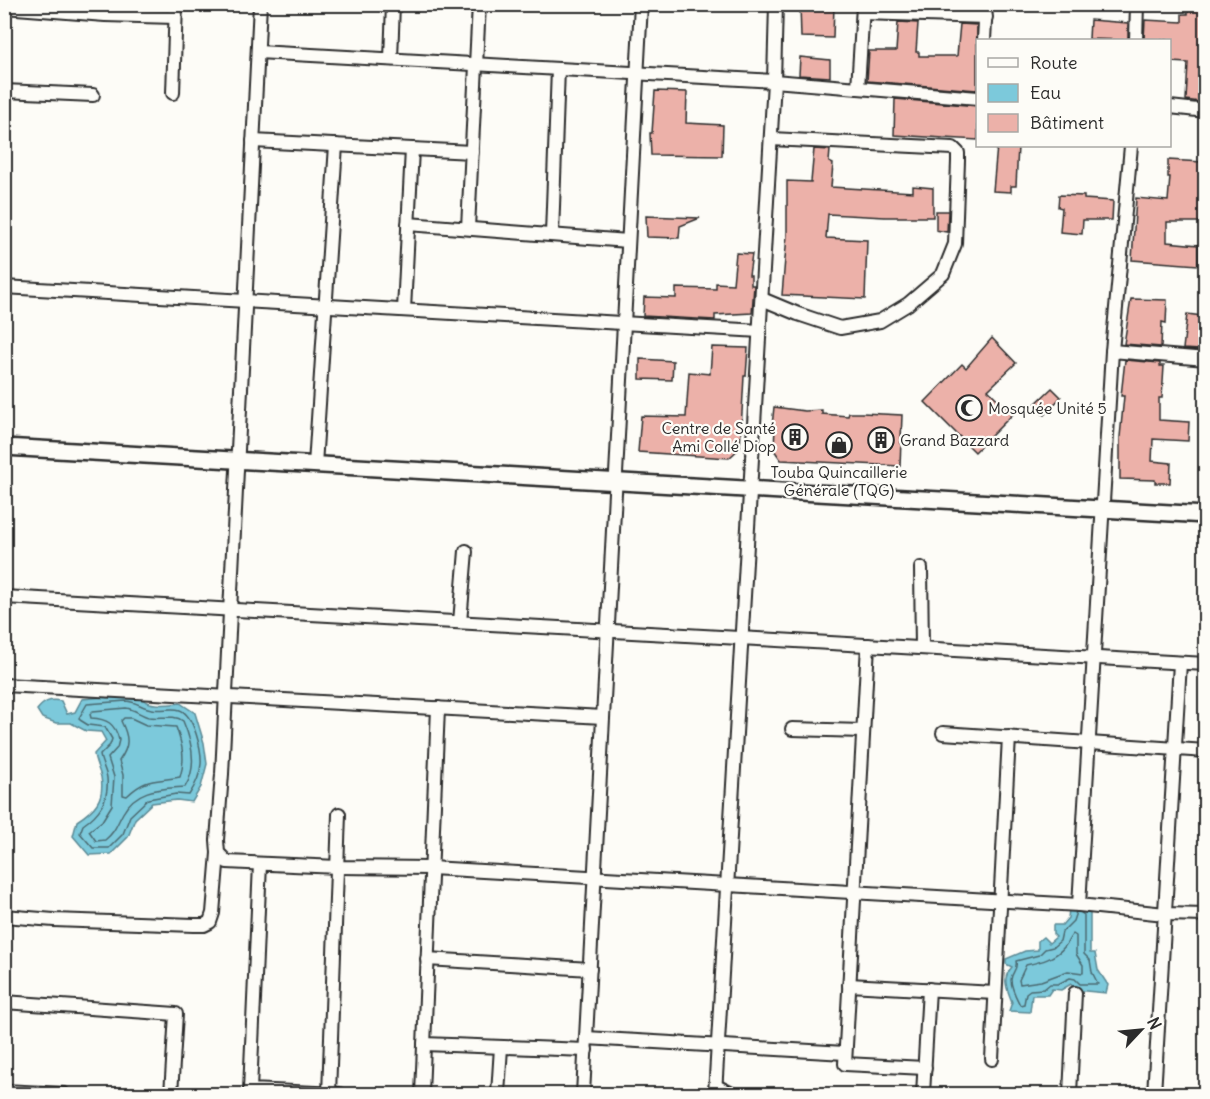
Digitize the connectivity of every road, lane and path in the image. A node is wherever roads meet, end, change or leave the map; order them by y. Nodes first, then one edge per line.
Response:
1 (260, 4) edge
2 (393, 4) edge
3 (479, 4) edge
4 (641, 4) edge
5 (776, 4) edge
6 (1137, 4) edge
7 (4, 5) edge
8 (863, 9) edge
9 (176, 11) edge
10 (986, 11) edge
11 (984, 39) edge
12 (1136, 39) edge
13 (258, 52) junction
14 (391, 59) junction
15 (476, 64) junction
16 (558, 69) junction
17 (638, 73) junction
18 (774, 81) junction
19 (858, 88) junction
20 (4, 91) edge
21 (173, 93) dead end
22 (93, 95) dead end
23 (976, 98) edge
24 (1171, 107) edge
25 (1206, 111) edge
26 (771, 139) junction
27 (253, 141) junction
28 (336, 145) junction
29 (1131, 147) edge
30 (412, 149) junction
31 (472, 152) junction
32 (408, 224) junction
33 (468, 228) junction
34 (552, 234) junction
35 (628, 241) junction
36 (4, 287) edge
37 (762, 299) junction
38 (245, 301) junction
39 (326, 306) junction
40 (404, 310) junction
41 (624, 323) junction
42 (760, 331) junction
43 (1112, 351) junction
44 (1206, 359) edge
45 (4, 447) edge
46 (237, 460) junction
47 (315, 465) junction
48 (615, 482) junction
49 (751, 489) junction
50 (1103, 510) junction
51 (1206, 516) edge
52 (466, 550) dead end
53 (921, 568) dead end
54 (4, 597) edge
55 (230, 609) junction
56 (460, 622) junction
57 (608, 630) junction
58 (742, 638) junction
59 (868, 645) junction
60 (922, 648) junction
61 (1094, 658) junction
62 (1180, 663) junction
63 (1206, 664) edge
64 (4, 685) edge
65 (226, 697) junction
66 (438, 708) junction
67 (603, 717) junction
68 (792, 729) dead end
69 (863, 731) junction
70 (943, 733) dead end
71 (1009, 737) junction
72 (1089, 743) junction
73 (1175, 749) junction
74 (1206, 751) edge
75 (339, 814) dead end
76 (218, 853) junction
77 (260, 864) junction
78 (338, 867) junction
79 (431, 868) junction
80 (595, 878) junction
81 (728, 885) junction
82 (854, 892) junction
83 (1000, 900) junction
84 (1079, 904) junction
85 (1165, 914) junction
86 (1206, 915) edge
87 (4, 916) edge
88 (427, 959) junction
89 (590, 969) junction
90 (849, 985) junction
91 (929, 989) junction
92 (995, 993) junction
93 (1075, 993) dead end
94 (4, 1002) edge
95 (424, 1044) junction
96 (586, 1044) junction
97 (719, 1045) junction
98 (501, 1047) junction
99 (845, 1053) junction
100 (992, 1059) dead end
101 (925, 1068) junction
102 (716, 1090) edge
103 (4, 1091) edge
104 (329, 1094) edge
105 (64, 1095) edge
106 (171, 1095) edge
107 (339, 1095) edge
108 (422, 1095) edge
109 (498, 1095) edge
110 (583, 1095) edge
111 (732, 1095) edge
112 (923, 1095) edge
113 (1070, 1095) edge
114 (1154, 1095) edge

1 - 13 street
2 - 14 street
3 - 15 street
4 - 17 street
5 - 18 street
6 - 12 street
7 - 9 street
8 - 10 street
8 - 19 street
9 - 21 street
10 - 11 street
13 - 14 street
13 - 27 street
14 - 15 street
15 - 16 street
15 - 31 street
16 - 17 street
16 - 34 street
17 - 18 street
17 - 35 street
18 - 19 street
18 - 26 street
19 - 23 street
20 - 22 street
24 - 25 street
26 - 37 street
26 - 37 street
27 - 28 street
27 - 38 street
28 - 30 street
28 - 39 street
29 - 43 street
30 - 31 street
30 - 32 street
31 - 33 street
32 - 33 street
32 - 40 street
33 - 34 street
34 - 35 street
35 - 41 street
36 - 38 street
37 - 42 street
38 - 39 street
38 - 46 street
39 - 40 street
39 - 47 street
40 - 41 street
41 - 42 street
41 - 48 street
42 - 49 street
43 - 44 street
43 - 50 street
45 - 46 street
46 - 47 street
46 - 55 street
47 - 48 street
48 - 49 street
48 - 57 street
49 - 50 street
49 - 58 street
50 - 51 street
50 - 61 street
52 - 56 street
53 - 60 street
54 - 55 street
55 - 56 street
55 - 65 street
56 - 57 street
57 - 58 street
57 - 67 street
58 - 59 street
58 - 81 street
59 - 60 street
59 - 69 street
60 - 61 street
61 - 62 street
61 - 72 street
62 - 63 street
62 - 73 street
64 - 65 street
65 - 66 street
65 - 76 street
66 - 67 street
66 - 79 street
67 - 80 street
68 - 69 street
69 - 82 street
70 - 71 street
71 - 72 street
71 - 83 street
72 - 73 street
72 - 84 street
73 - 74 street
73 - 85 street
75 - 78 street
76 - 77 street
76 - 87 street
77 - 78 street
77 - 104 street
78 - 79 street
78 - 104 street
79 - 80 street
79 - 88 street
80 - 81 street
80 - 89 street
81 - 82 street
81 - 97 street
82 - 83 street
82 - 90 street
83 - 84 street
83 - 92 street
84 - 85 street
85 - 86 street
85 - 114 street
88 - 89 street
88 - 95 street
89 - 96 street
90 - 91 street
90 - 99 street
91 - 92 street
91 - 101 street
92 - 100 street
93 - 113 street
94 - 106 street
95 - 98 street
95 - 108 street
96 - 97 street
96 - 98 street
96 - 110 street
97 - 99 street
97 - 102 street
98 - 109 street
99 - 101 street
101 - 112 street
102 - 111 street
103 - 105 street
104 - 107 street

